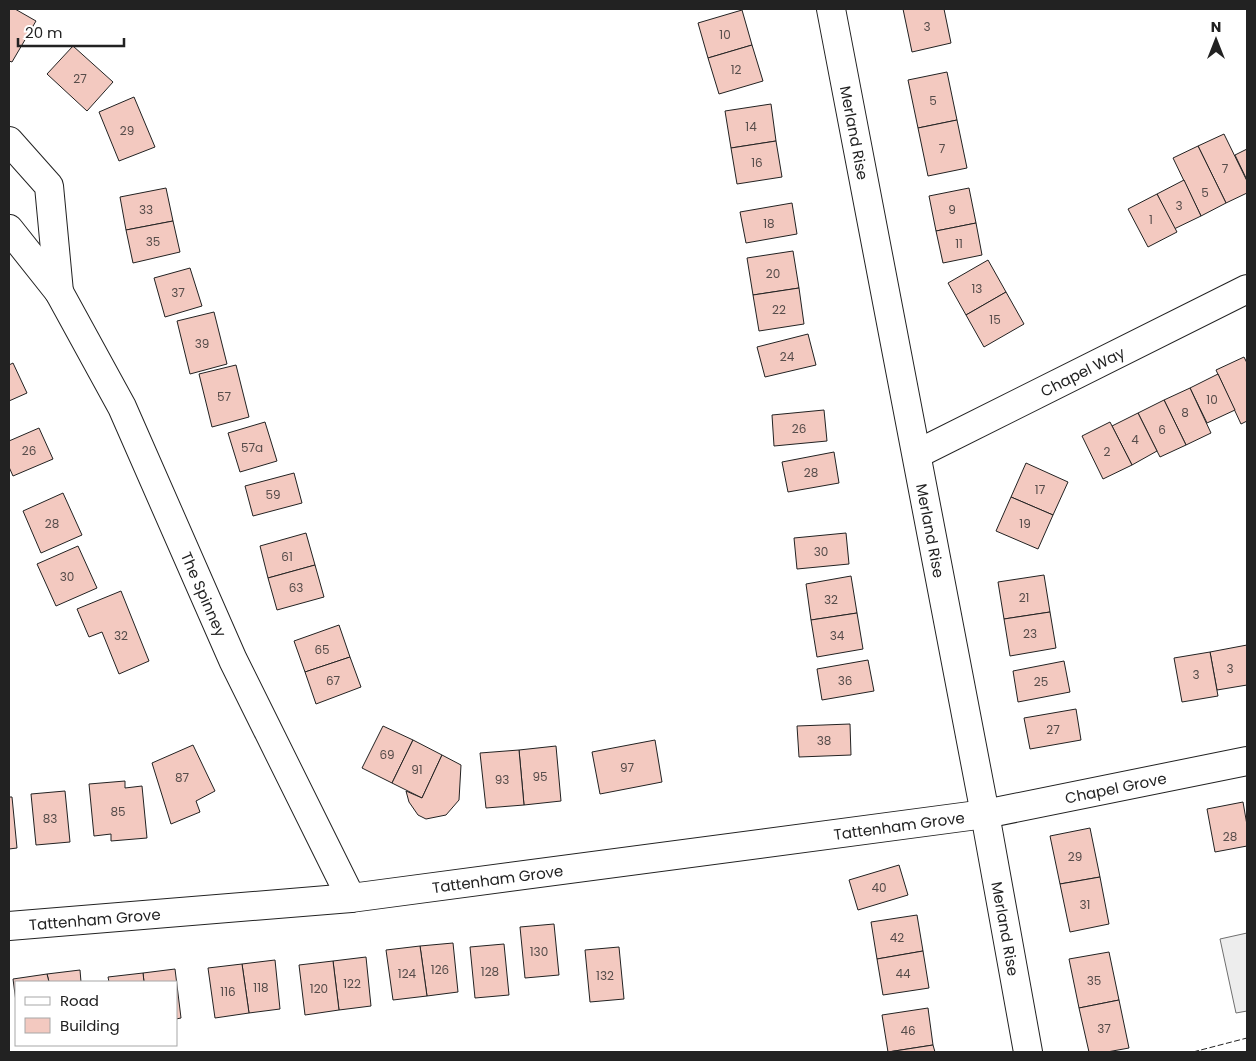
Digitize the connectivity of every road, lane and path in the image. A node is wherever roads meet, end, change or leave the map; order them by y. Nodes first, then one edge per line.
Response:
1 (831, 9) edge
2 (9, 141) edge
3 (9, 229) edge
4 (1247, 288) edge
5 (59, 292) junction
6 (917, 454) junction
7 (1247, 761) edge
8 (985, 814) junction
9 (350, 898) junction
10 (9, 926) edge
11 (1028, 1052) edge

1 - 6 street, Merland Rise
2 - 5 street, The Spinney
3 - 5 street, The Spinney
4 - 6 street, Chapel Way
5 - 9 street, The Spinney
6 - 8 street, Merland Rise
7 - 8 street, Chapel Grove
8 - 9 street, Tattenham Grove
8 - 11 street, Merland Rise
9 - 10 street, Tattenham Grove

